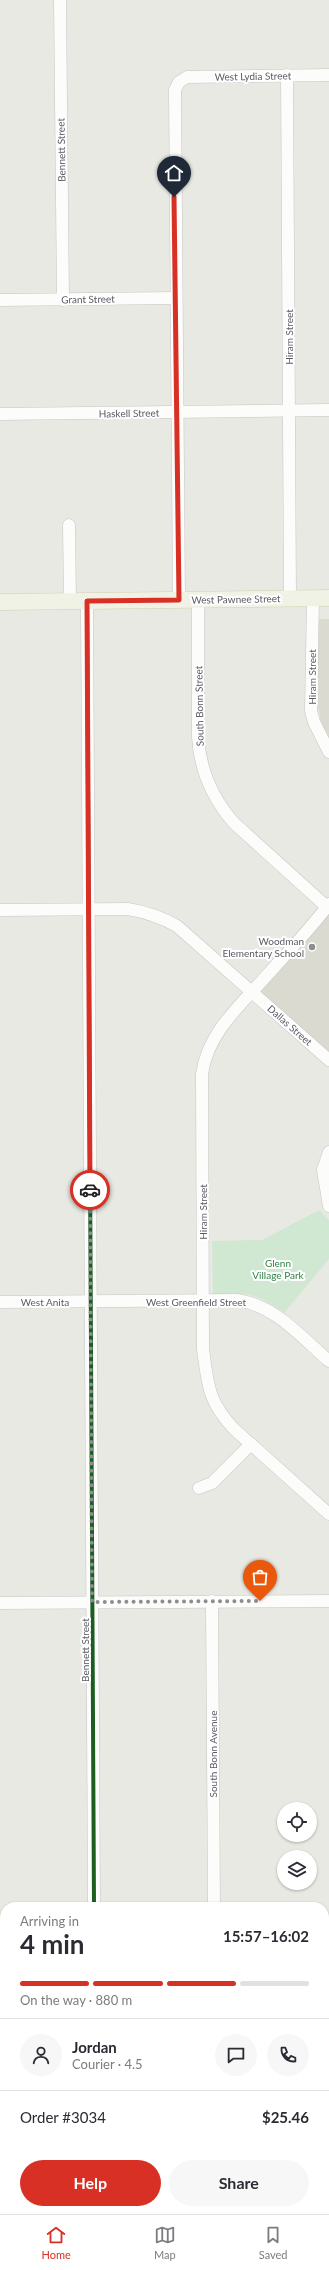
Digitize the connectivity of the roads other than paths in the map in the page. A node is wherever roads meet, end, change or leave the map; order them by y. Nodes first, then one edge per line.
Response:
1 (60, 0) edge
2 (287, 75) junction
3 (329, 75) edge
4 (176, 298) junction
5 (0, 300) edge
6 (63, 300) junction
7 (289, 410) junction
8 (329, 410) edge
9 (177, 412) junction
10 (0, 414) edge
11 (69, 525) dead end
12 (290, 598) junction
13 (312, 598) junction
14 (329, 598) edge
15 (198, 599) junction
16 (179, 600) junction
17 (87, 601) junction
18 (0, 602) edge
19 (70, 602) junction
20 (329, 752) edge
21 (328, 905) edge
22 (0, 910) edge
23 (88, 910) junction
24 (251, 991) junction
25 (329, 1060) edge
26 (329, 1152) edge
27 (329, 1206) edge
28 (0, 1302) edge
29 (91, 1302) junction
30 (203, 1302) junction
31 (329, 1361) edge
32 (251, 1444) junction
33 (199, 1488) dead end
34 (329, 1514) edge
35 (212, 1601) junction
36 (329, 1601) edge
37 (0, 1602) edge
38 (92, 1602) junction
39 (94, 1902) edge
40 (214, 1902) edge

1 - 6 street, Bennett Street
2 - 3 street, West Lydia Street
2 - 4 street, West Lydia Street
2 - 7 street, Hiram Street
4 - 6 street, Grant Street
4 - 9 street
5 - 6 street, Grant Street
7 - 8 street, Haskell Street
7 - 9 street, Haskell Street
7 - 12 street, Hiram Street
9 - 10 street, Haskell Street
9 - 16 street
11 - 19 street
12 - 13 main road, West Pawnee Street
12 - 15 main road, West Pawnee Street
13 - 14 main road, West Pawnee Street
13 - 20 street, Hiram Street
15 - 16 main road, West Pawnee Street
15 - 21 street, South Bonn Street
16 - 17 main road, West Pawnee Street
17 - 19 main road, West Pawnee Street
17 - 23 street, Bennett Street
18 - 19 main road, West Pawnee Street
21 - 24 street, Hiram Street
22 - 23 street, Dallas Street
23 - 24 street, Dallas Street
23 - 29 street, Bennett Street
24 - 25 street, Dallas Street
24 - 30 street, Hiram Street
26 - 27 street
28 - 29 street, West Anita
29 - 30 street, West Greenfield Street
29 - 38 street, Bennett Street
30 - 31 street, West Greenfield Street
30 - 32 street, Hiram Street
32 - 33 street
32 - 34 street, Hiram Street
35 - 36 street
35 - 38 street
35 - 40 street, South Bonn Avenue
37 - 38 street
38 - 39 street, Bennett Street

